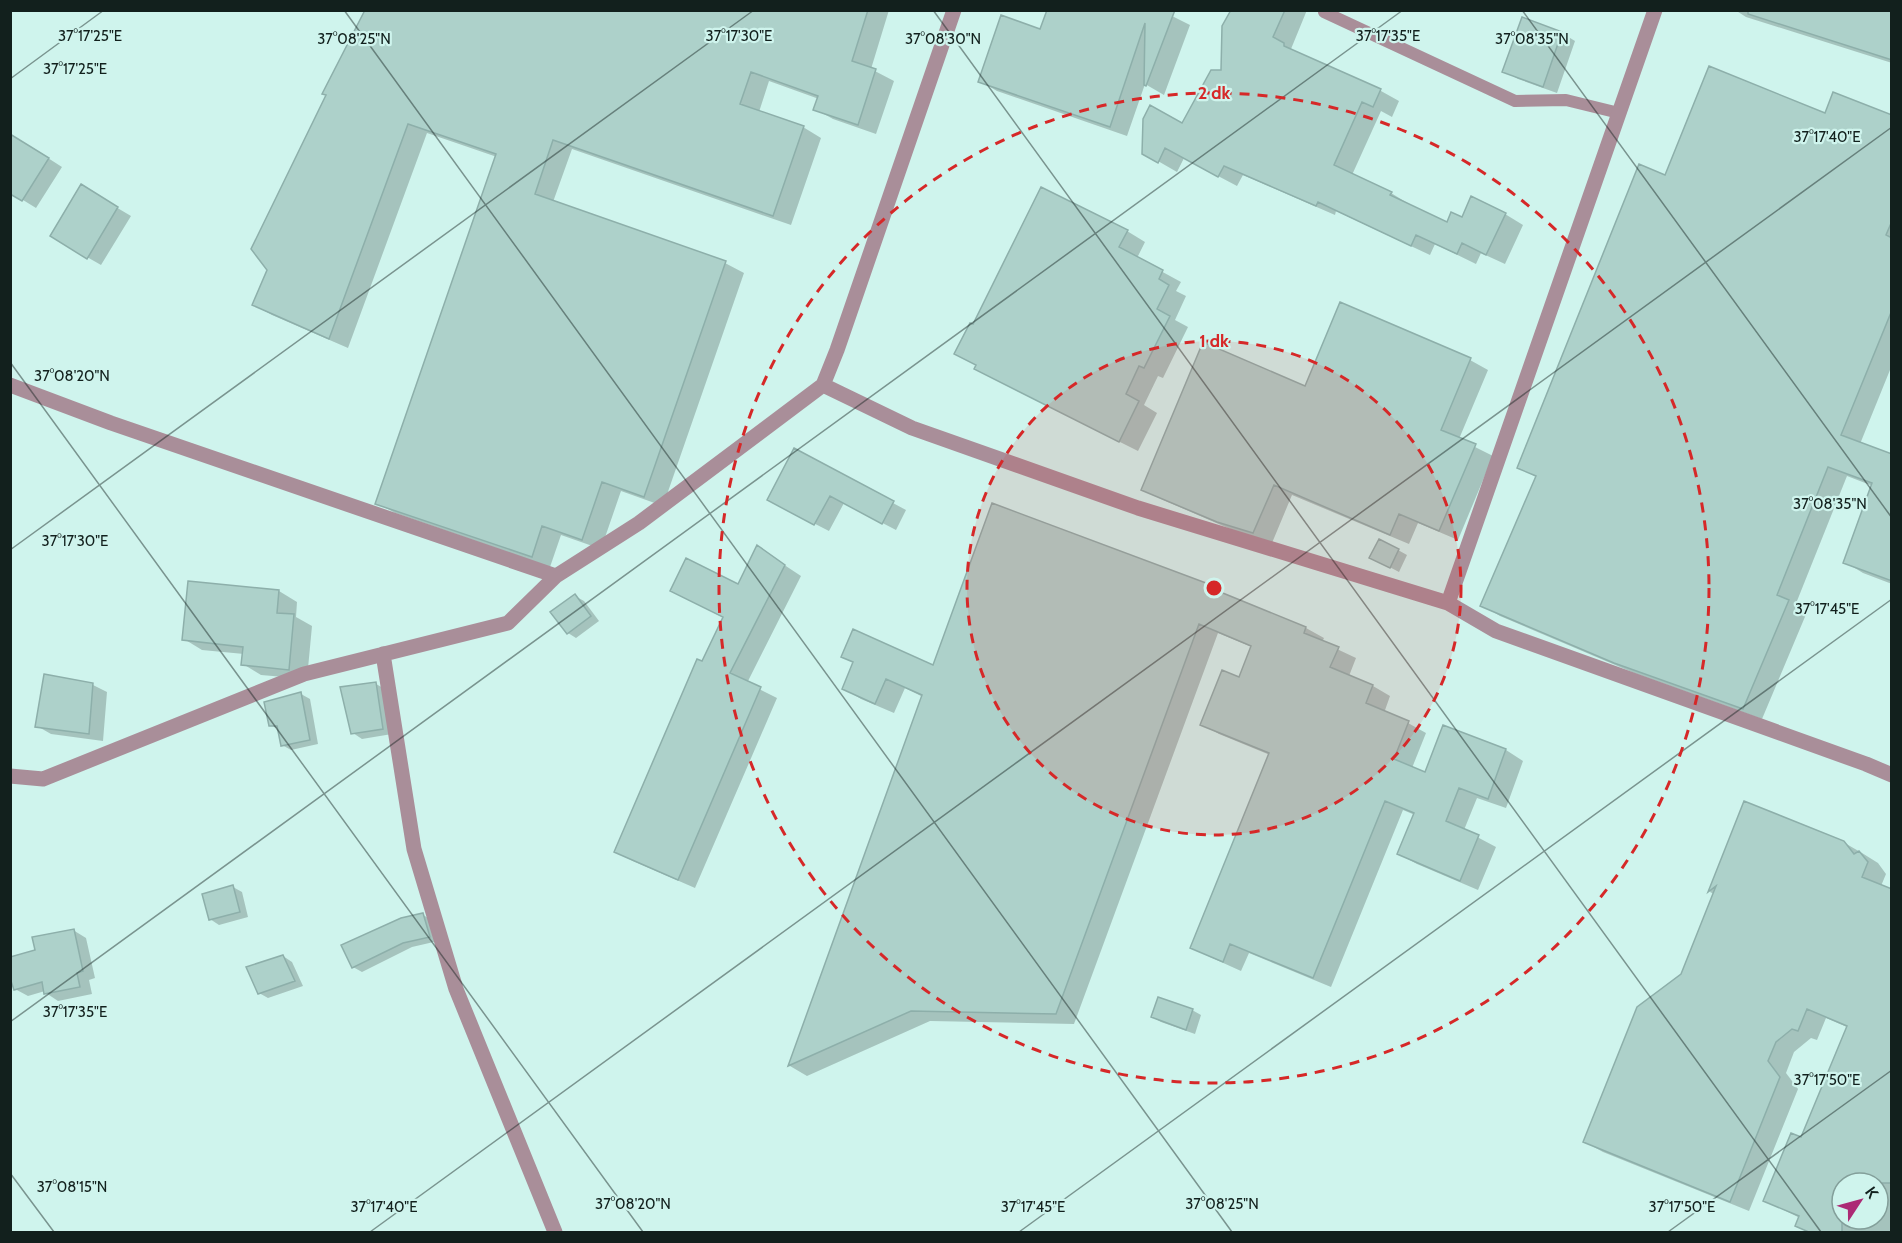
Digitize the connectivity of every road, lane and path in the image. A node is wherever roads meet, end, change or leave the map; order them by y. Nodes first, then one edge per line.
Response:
1 (954, 10) edge
2 (1655, 10) edge
3 (1324, 12) edge
4 (1619, 113) junction
5 (10, 385) edge
6 (823, 385) junction
7 (556, 576) junction
8 (1448, 603) junction
9 (383, 654) junction
10 (1892, 775) edge
11 (10, 776) edge
12 (555, 1233) edge

1 - 6 street
2 - 4 street
3 - 4 lane
4 - 8 street
5 - 7 street
6 - 7 street
6 - 8 street
7 - 9 street
8 - 10 street
9 - 11 street
9 - 12 street

